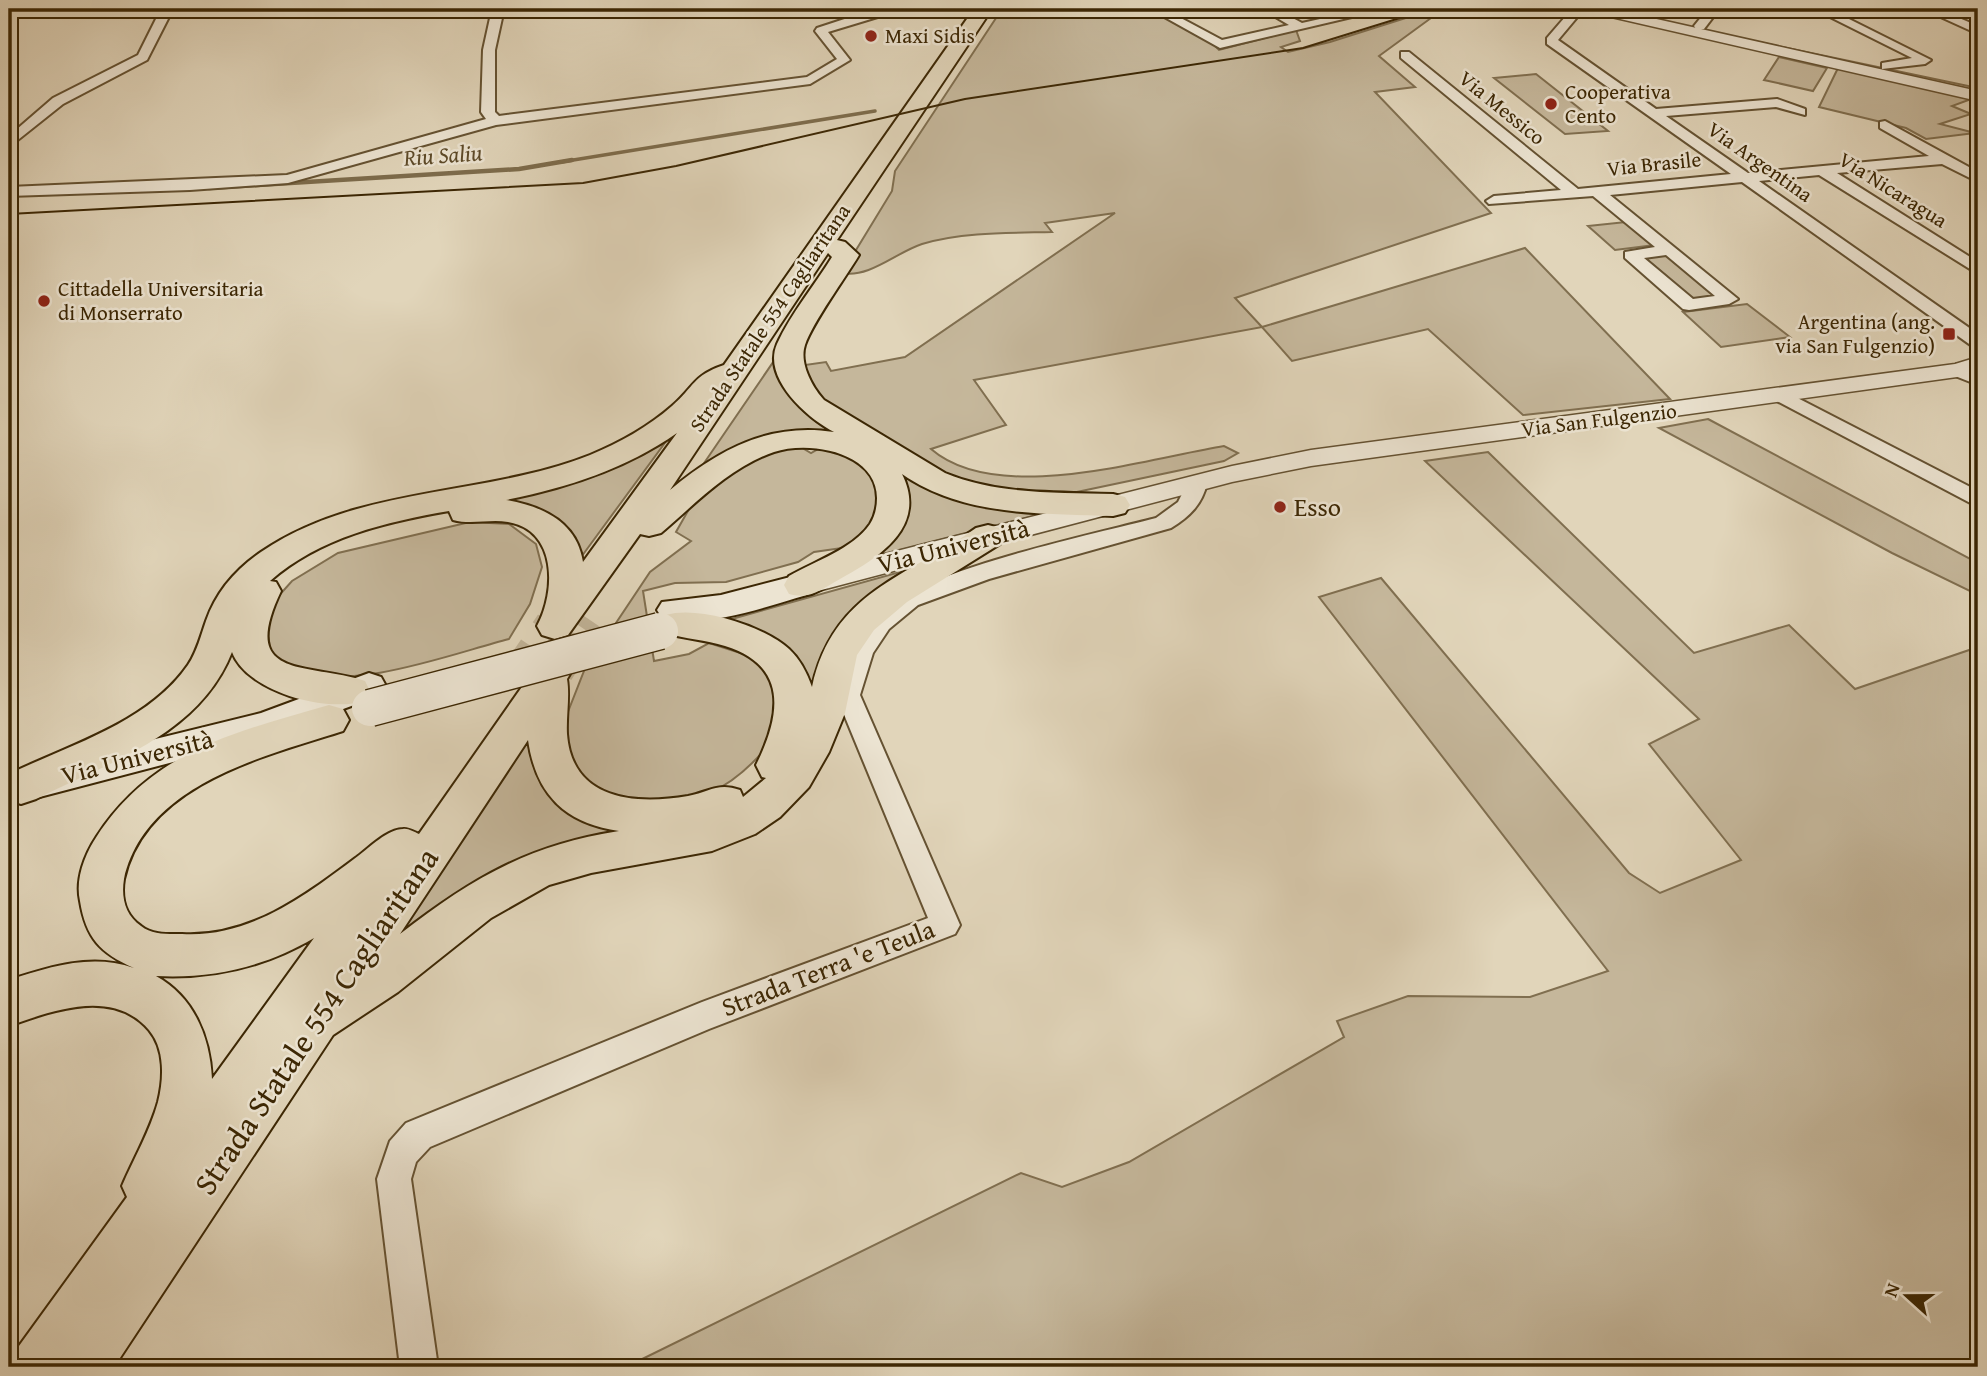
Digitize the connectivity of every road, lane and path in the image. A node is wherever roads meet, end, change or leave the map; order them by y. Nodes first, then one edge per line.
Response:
1 (167, 9) edge
2 (498, 9) edge
3 (886, 9) edge
4 (898, 9) edge
5 (983, 9) edge
6 (995, 9) edge
7 (1156, 9) edge
8 (1268, 9) edge
9 (1380, 9) edge
10 (1578, 9) edge
11 (1594, 9) edge
12 (1621, 9) edge
13 (1821, 9) edge
14 (1929, 9) edge
15 (1711, 12) dead end
16 (1700, 26) junction
17 (1301, 27) junction
18 (1978, 30) edge
19 (935, 38) dead end
20 (1405, 55) dead end
21 (944, 63) junction
22 (1886, 66) junction
23 (1978, 86) edge
24 (1978, 96) edge
25 (922, 108) junction
26 (1800, 112) dead end
27 (1652, 113) junction
28 (495, 121) junction
29 (1885, 125) dead end
30 (9, 143) edge
31 (1944, 159) junction
32 (1821, 169) junction
33 (1744, 175) junction
34 (1978, 178) edge
35 (1596, 191) junction
36 (9, 192) edge
37 (1574, 193) junction
38 (1494, 201) dead end
39 (836, 247) junction
40 (1670, 250) junction
41 (1978, 269) edge
42 (1978, 342) edge
43 (734, 371) junction
44 (1971, 371) edge
45 (1782, 396) junction
46 (1201, 482) junction
47 (1978, 500) edge
48 (1113, 505) junction
49 (649, 525) junction
50 (988, 536) junction
51 (802, 585) junction
52 (568, 621) junction
53 (669, 621) junction
54 (538, 678) junction
55 (355, 701) junction
56 (15, 788) edge
57 (404, 847) junction
58 (9, 1003) edge
59 (320, 1017) junction
60 (125, 1246) junction
61 (40, 1367) edge
62 (80, 1367) edge
63 (419, 1367) edge

1 - 30 street
2 - 28 street
3 - 4 street
3 - 28 street
5 - 21 highway, Strada Statale 554 Cagliaritana
6 - 25 highway, Strada Statale 554 Cagliaritana
7 - 17 street
8 - 17 street
9 - 17 street
10 - 27 street, Via Argentina
11 - 24 street
12 - 16 street
13 - 22 street
14 - 18 street
15 - 16 street
16 - 22 street
19 - 21 highway
20 - 37 street, Via Messico
21 - 25 highway, Strada Statale 554 Cagliaritana
22 - 23 street
25 - 39 highway, Strada Statale 554 Cagliaritana
25 - 43 highway, Strada Statale 554 Cagliaritana
26 - 27 street
27 - 33 street, Via Argentina
28 - 36 street
29 - 31 street
31 - 32 street, Via Brasile
31 - 34 street
32 - 33 street, Via Brasile
32 - 41 street, Via Nicaragua
33 - 35 street, Via Brasile
33 - 42 street, Via Argentina
35 - 37 street, Via Brasile
35 - 40 street
37 - 38 street, Via Brasile
39 - 48 highway
39 - 49 highway, Strada Statale 554 Cagliaritana
40 - 40 street
43 - 52 highway, Strada Statale 554 Cagliaritana
43 - 56 highway
44 - 45 street, Via San Fulgenzio
45 - 46 street, Via San Fulgenzio
45 - 47 street
46 - 48 street, Via Università
46 - 63 street, Strada Terra 'e Teula
48 - 50 street, Via Università
49 - 51 highway
49 - 52 highway, Strada Statale 554 Cagliaritana
50 - 51 street, Via Università
50 - 59 highway
51 - 53 main road, Via Università
52 - 55 highway
53 - 54 highway
53 - 55 main road, Via Università, bridge
54 - 57 highway, Strada Statale 554 Cagliaritana
54 - 59 highway, Strada Statale 554 Cagliaritana
55 - 56 main road, Via Università
55 - 57 highway
57 - 60 highway, Strada Statale 554 Cagliaritana
58 - 60 highway
59 - 62 highway, Strada Statale 554 Cagliaritana
60 - 61 highway, Strada Statale 554 Cagliaritana

